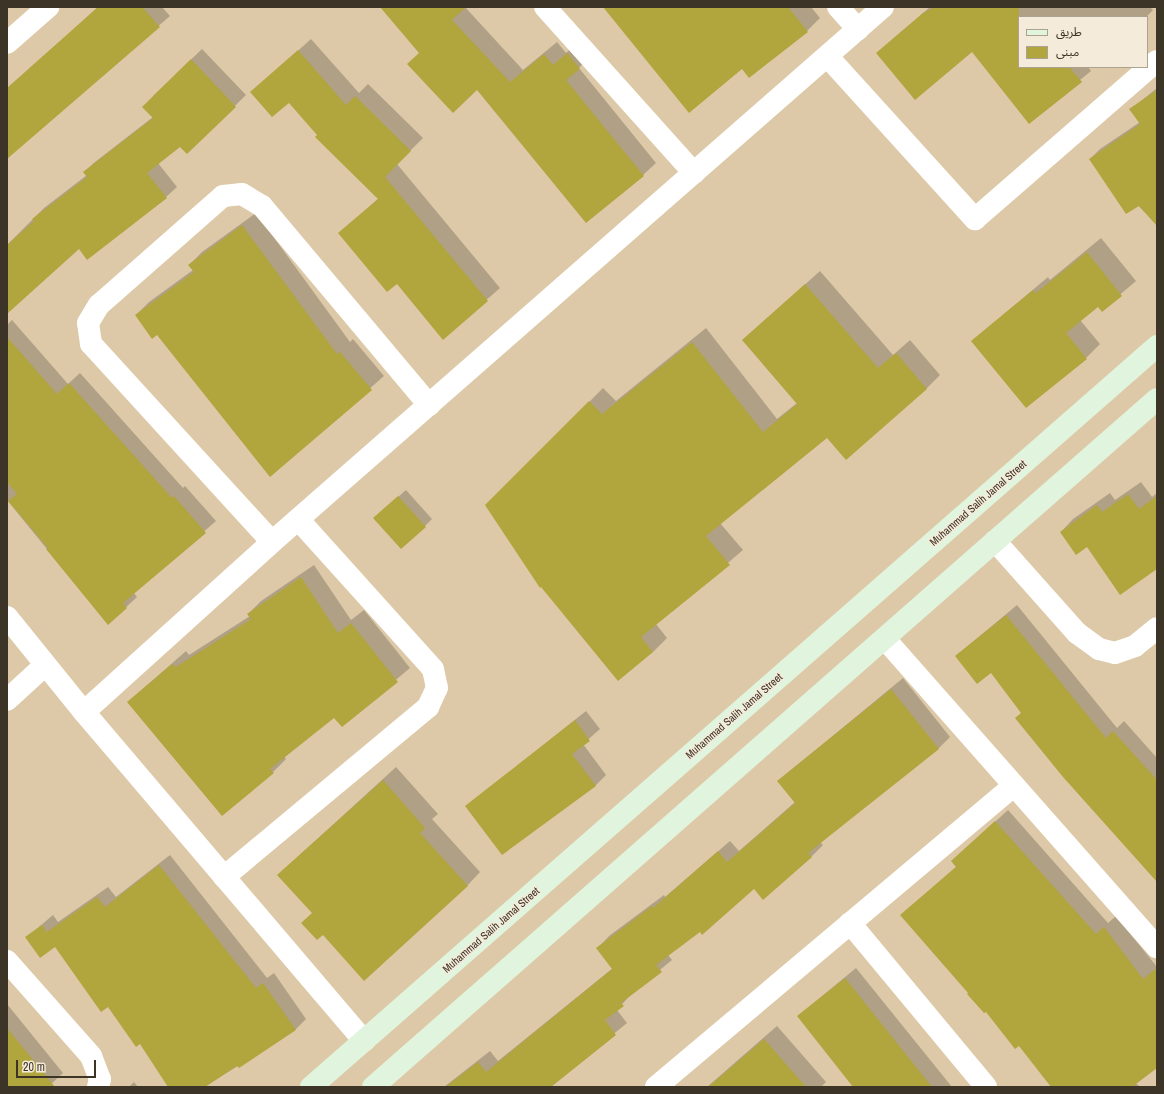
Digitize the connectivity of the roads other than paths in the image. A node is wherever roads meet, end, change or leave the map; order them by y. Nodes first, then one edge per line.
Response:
1 (48, 7) edge
2 (545, 7) edge
3 (838, 7) edge
4 (883, 7) edge
5 (858, 29) junction
6 (7, 43) edge
7 (828, 57) junction
8 (1157, 61) edge
9 (694, 173) junction
10 (1157, 346) edge
11 (1157, 399) edge
12 (429, 405) junction
13 (299, 520) junction
14 (996, 541) junction
15 (272, 542) junction
16 (7, 617) edge
17 (1157, 628) edge
18 (884, 639) junction
19 (45, 665) junction
20 (7, 700) edge
21 (84, 712) junction
22 (1013, 786) junction
23 (224, 877) junction
24 (850, 923) junction
25 (1157, 947) edge
26 (7, 961) edge
27 (364, 1041) junction
28 (98, 1087) edge
29 (311, 1087) edge
30 (373, 1087) edge
31 (656, 1087) edge
32 (986, 1087) edge

1 - 6 street
2 - 9 street
3 - 5 street
4 - 5 street
5 - 7 street
7 - 8 street
7 - 9 street
9 - 12 street
10 - 27 street, Muhammad Salih Jamal Street
11 - 14 street
12 - 13 street
12 - 15 street
13 - 15 street
13 - 23 street
14 - 17 street
14 - 18 street
15 - 21 street
16 - 19 street
18 - 22 street
18 - 30 street
19 - 20 street
19 - 21 street
21 - 23 street
22 - 24 street
22 - 25 street
23 - 27 street
24 - 31 street
24 - 32 street
26 - 28 street
27 - 29 street, Muhammad Salih Jamal Street

